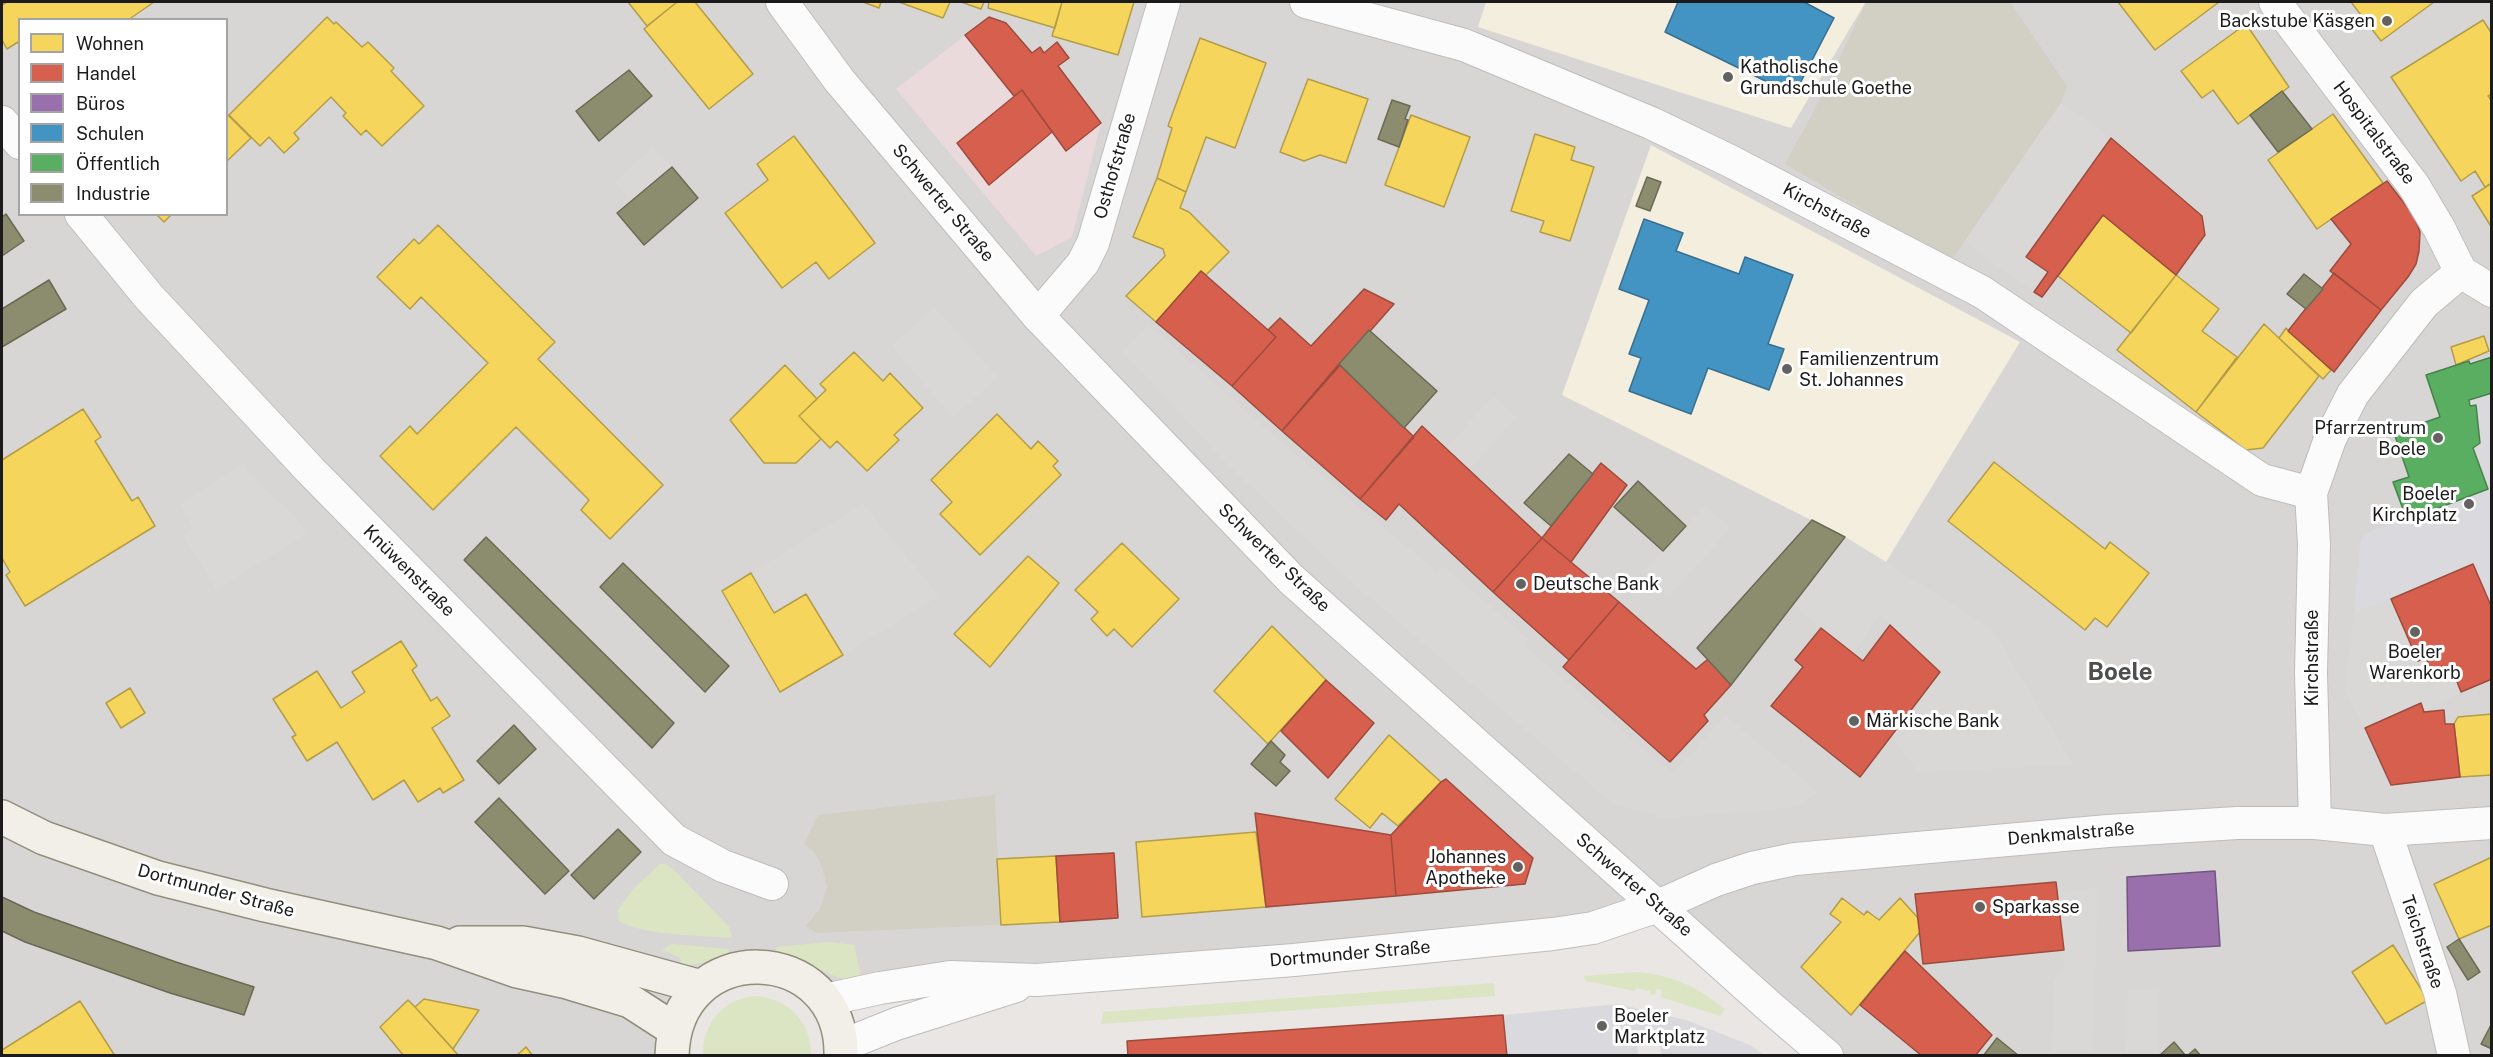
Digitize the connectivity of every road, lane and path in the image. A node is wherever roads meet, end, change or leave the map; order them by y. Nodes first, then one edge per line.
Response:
1 (782, 2) edge
2 (1164, 2) edge
3 (1306, 2) edge
4 (2275, 2) edge
5 (2, 122) edge
6 (18, 140) edge
7 (83, 216) edge
8 (2461, 272) junction
9 (2492, 291) edge
10 (1038, 316) junction
11 (2311, 493) junction
12 (2, 817) edge
13 (2315, 823) junction
14 (2492, 823) edge
15 (2385, 830) junction
16 (772, 884) dead end
17 (1658, 906) junction
18 (437, 943) junction
19 (1037, 980) junction
20 (700, 987) junction
21 (825, 1000) junction
22 (674, 1043) edge
23 (841, 1051) edge
24 (1827, 1056) edge
25 (2454, 1056) edge

1 - 10 street, Schwerter Straße
2 - 10 street, Osthofstraße
3 - 11 street, Kirchstraße
4 - 8 street, Hospitalstraße
5 - 6 street
7 - 16 street, Knüwenstraße
8 - 9 street
8 - 11 street, Kirchstraße
10 - 17 street, Schwerter Straße
11 - 13 street, Kirchstraße
12 - 18 main road, Dortmunder Straße
13 - 15 street, Denkmalstraße
13 - 17 street, Denkmalstraße
14 - 15 street, Denkmalstraße
15 - 25 street, Teichstraße
17 - 19 street, Dortmunder Straße
17 - 24 street, Schwerter Straße
18 - 20 main road, Dortmunder Straße
18 - 22 main road, Dortmunder Straße
19 - 21 street, Dortmunder Straße
19 - 23 street, Dortmunder Straße
20 - 21 main road
20 - 22 main road
21 - 23 main road

